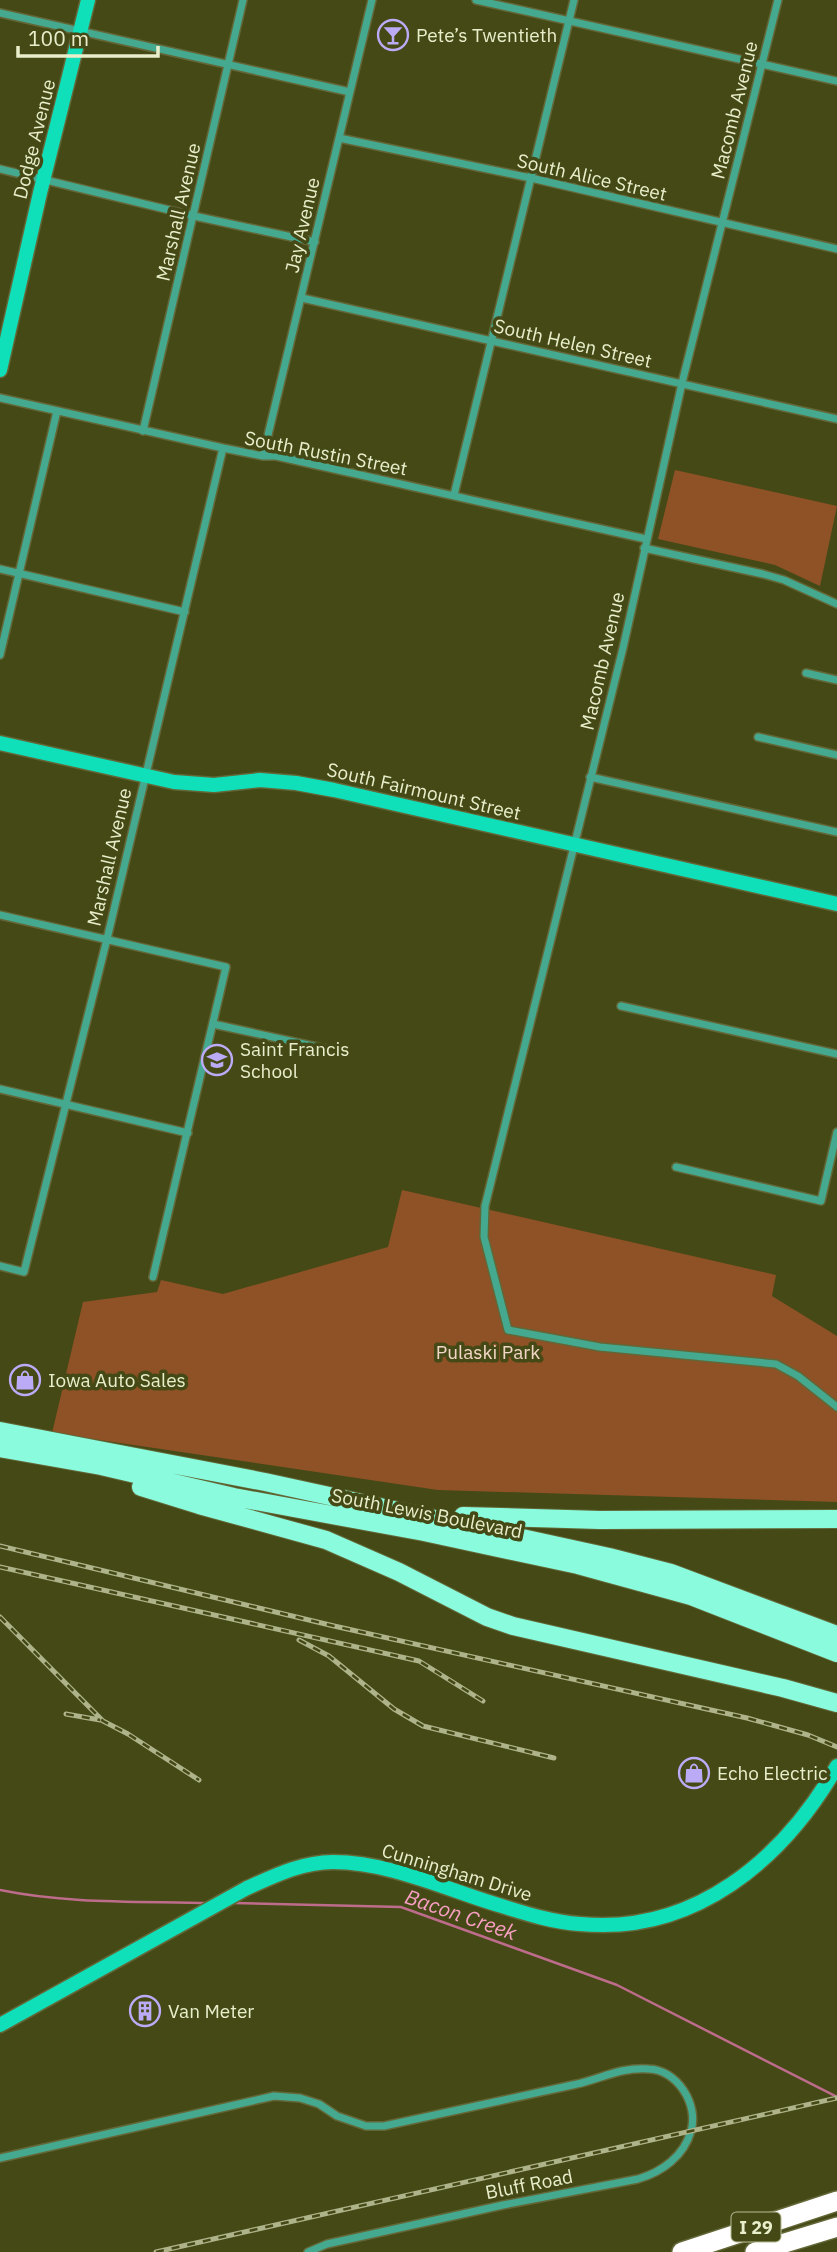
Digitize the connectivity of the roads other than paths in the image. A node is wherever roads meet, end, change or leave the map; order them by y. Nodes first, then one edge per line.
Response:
1 (88, 0) edge
2 (243, 0) edge
3 (372, 0) edge
4 (476, 0) edge
5 (575, 0) edge
6 (778, 0) edge
7 (0, 13) edge
8 (569, 20) junction
9 (81, 30) junction
10 (228, 63) junction
11 (762, 63) junction
12 (837, 81) edge
13 (350, 92) junction
14 (339, 138) junction
15 (0, 169) edge
16 (44, 178) junction
17 (531, 178) junction
18 (194, 216) junction
19 (722, 223) junction
20 (314, 242) junction
21 (837, 249) edge
22 (302, 299) junction
23 (5, 329) edge
24 (492, 341) junction
25 (0, 370) edge
26 (682, 383) junction
27 (0, 398) edge
28 (57, 411) junction
29 (837, 419) edge
30 (143, 431) junction
31 (223, 448) junction
32 (263, 456) junction
33 (454, 495) junction
34 (645, 544) junction
35 (0, 569) edge
36 (19, 573) junction
37 (837, 604) edge
38 (185, 611) junction
39 (0, 655) edge
40 (806, 673) dead end
41 (837, 680) edge
42 (758, 737) dead end
43 (0, 743) edge
44 (837, 755) edge
45 (144, 775) junction
46 (590, 776) junction
47 (837, 832) edge
48 (574, 844) junction
49 (837, 904) edge
50 (0, 915) edge
51 (107, 939) junction
52 (621, 1006) dead end
53 (213, 1024) junction
54 (345, 1054) dead end
55 (837, 1054) edge
56 (0, 1089) edge
57 (66, 1104) junction
58 (837, 1132) edge
59 (188, 1133) junction
60 (676, 1167) dead end
61 (0, 1266) edge
62 (153, 1277) dead end
63 (837, 1407) edge
64 (0, 1431) edge
65 (0, 1448) edge
66 (31, 1454) junction
67 (393, 1510) junction
68 (837, 1519) edge
69 (837, 1635) edge
70 (837, 1653) edge
71 (837, 1703) edge
72 (837, 1766) edge
73 (0, 2025) edge
74 (0, 2158) edge
75 (834, 2202) edge
76 (837, 2227) edge
77 (308, 2252) edge
78 (682, 2252) edge
79 (755, 2252) edge

1 - 9 street, Dodge Avenue
2 - 10 street, Marshall Avenue
3 - 13 street, Jay Avenue
4 - 8 street
5 - 8 street
6 - 11 street, Macomb Avenue
7 - 9 street
8 - 11 street
8 - 17 street
9 - 10 street
9 - 16 street, Dodge Avenue
10 - 13 street
10 - 18 street, Marshall Avenue
11 - 12 street
11 - 19 street, Macomb Avenue
13 - 14 street, Jay Avenue
14 - 17 street, South Alice Street
14 - 20 street, Jay Avenue
15 - 16 street
16 - 18 street
16 - 23 street, Dodge Avenue
17 - 19 street, South Alice Street
17 - 24 street
18 - 20 street
18 - 30 street, Marshall Avenue
19 - 21 street, South Alice Street
19 - 26 street, Macomb Avenue
20 - 22 street, Jay Avenue
22 - 24 street, South Helen Street
22 - 32 street, Jay Avenue
23 - 25 street, Dodge Avenue
24 - 26 street, South Helen Street
24 - 33 street
26 - 29 street, South Helen Street
26 - 34 street, Macomb Avenue
27 - 28 street, South Rustin Street
28 - 30 street, South Rustin Street
28 - 36 street
30 - 31 street, South Rustin Street
31 - 32 street, South Rustin Street
31 - 38 street, Marshall Avenue
32 - 33 street, South Rustin Street
33 - 34 street, South Rustin Street
34 - 37 street, South Rustin Street
34 - 46 street, Macomb Avenue
35 - 36 street
36 - 38 street
36 - 39 street
38 - 45 street, Marshall Avenue
40 - 41 street
42 - 44 street
43 - 45 street, South Fairmount Street
45 - 48 street, South Fairmount Street
45 - 51 street, Marshall Avenue
46 - 47 street
46 - 48 street, Macomb Avenue
48 - 49 street, South Fairmount Street
48 - 63 street, Macomb Avenue
50 - 51 street
51 - 53 street
51 - 57 street, Marshall Avenue
52 - 55 street
53 - 54 street
53 - 59 street
56 - 57 street
57 - 59 street
57 - 61 street, Marshall Avenue
58 - 60 street
59 - 62 street
64 - 67 main road, South Lewis Boulevard
65 - 66 main road, South Lewis Boulevard
66 - 70 main road, South Lewis Boulevard
66 - 71 main road
67 - 68 main road
67 - 69 main road, South Lewis Boulevard
72 - 73 street, Cunningham Drive
74 - 77 street, Bluff Road
75 - 78 highway, I 29
76 - 79 highway, I 29

